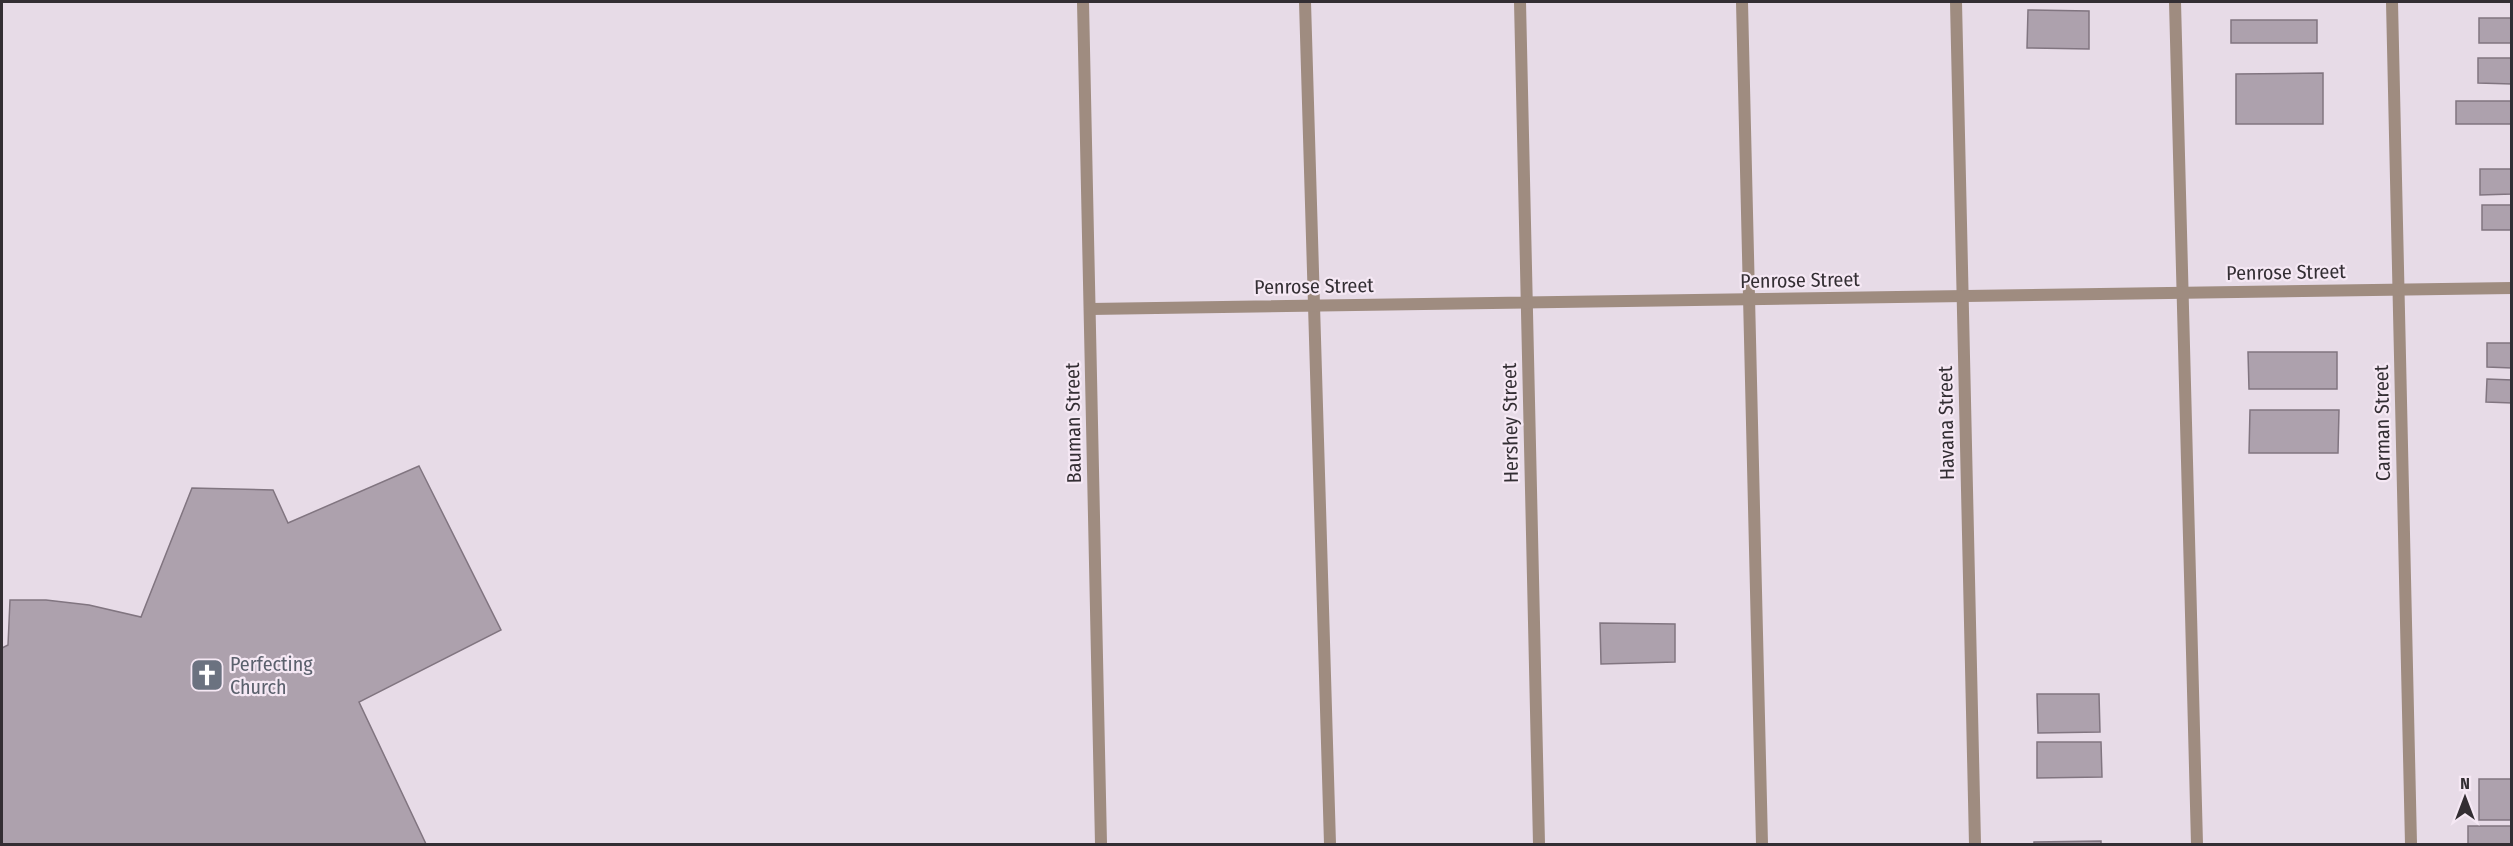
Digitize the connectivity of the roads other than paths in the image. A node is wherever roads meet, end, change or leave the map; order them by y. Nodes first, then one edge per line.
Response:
1 (1083, 2) edge
2 (1305, 2) edge
3 (1520, 2) edge
4 (1742, 2) edge
5 (1956, 2) edge
6 (2175, 2) edge
7 (2392, 2) edge
8 (2511, 288) edge
9 (2398, 290) junction
10 (2183, 293) junction
11 (1963, 297) junction
12 (1747, 300) junction
13 (1527, 303) junction
14 (1312, 306) junction
15 (1090, 309) junction
16 (1101, 844) edge
17 (1330, 844) edge
18 (1539, 844) edge
19 (1762, 844) edge
20 (1975, 844) edge
21 (2197, 844) edge
22 (2411, 844) edge

1 - 15 street, Bauman Street
2 - 14 street
3 - 13 street, Hershey Street
4 - 12 street
5 - 11 street, Havana Street
6 - 10 street
7 - 9 street, Carman Street
8 - 9 street, Penrose Street
9 - 10 street, Penrose Street
9 - 22 street, Carman Street
10 - 11 street, Penrose Street
10 - 21 street
11 - 12 street, Penrose Street
11 - 20 street, Havana Street
12 - 13 street, Penrose Street
12 - 19 street
13 - 14 street, Penrose Street
13 - 18 street, Hershey Street
14 - 15 street, Penrose Street
14 - 17 street
15 - 16 street, Bauman Street

